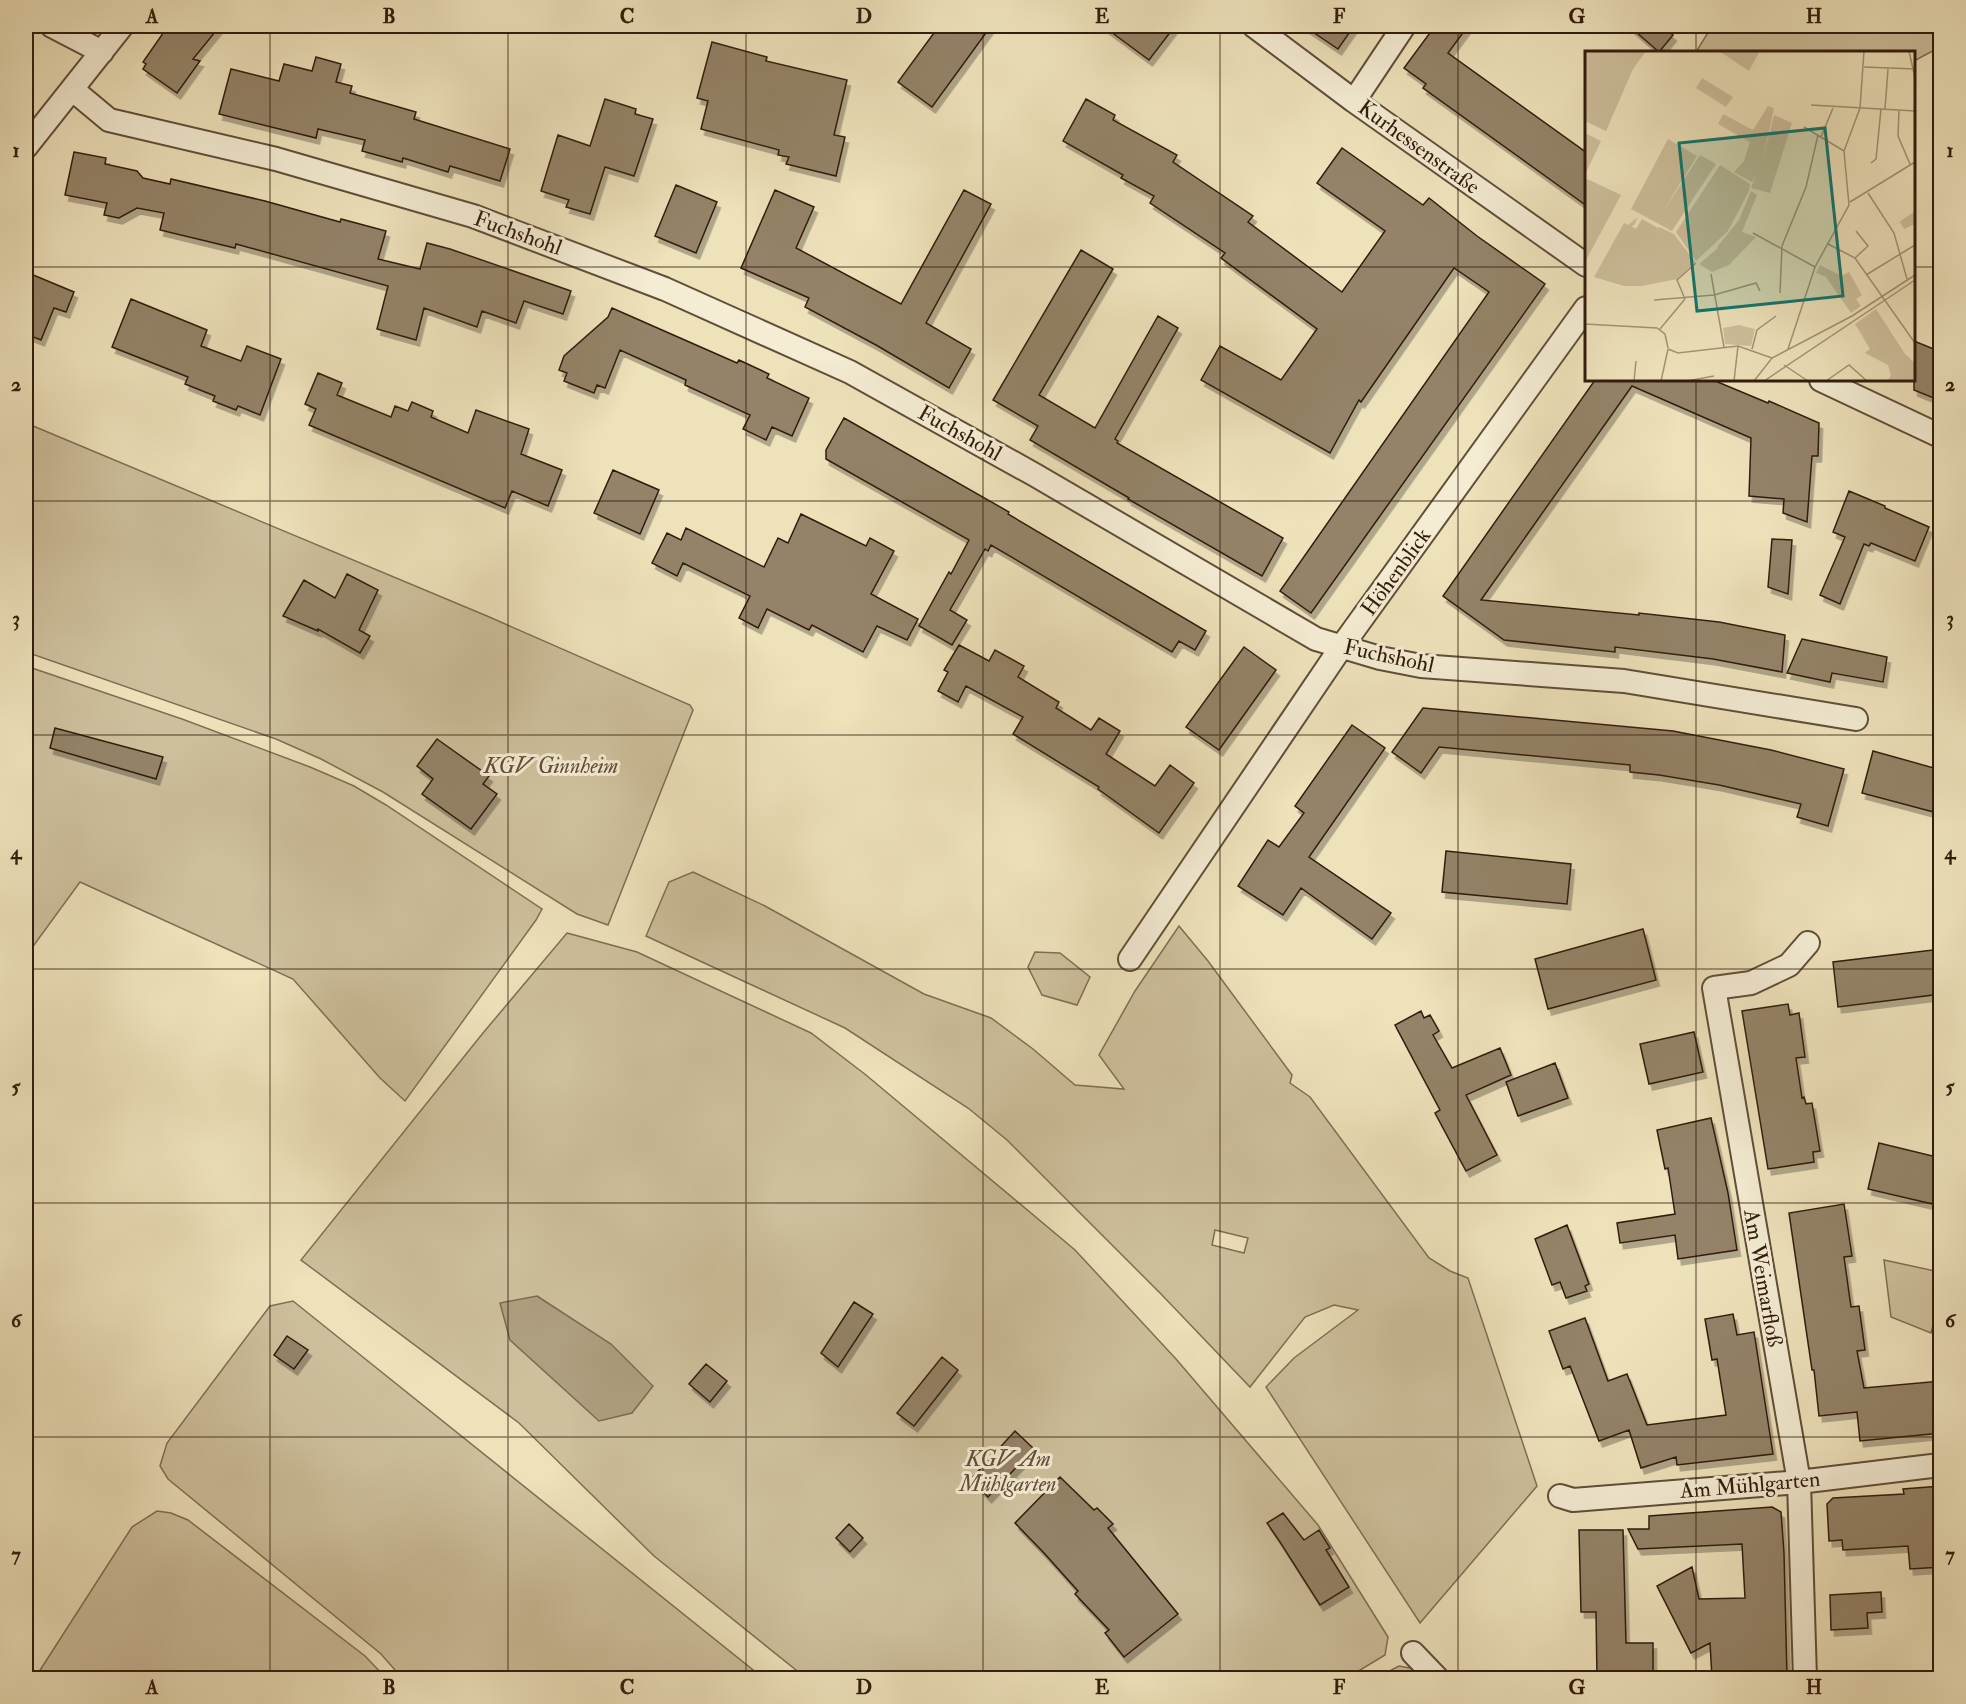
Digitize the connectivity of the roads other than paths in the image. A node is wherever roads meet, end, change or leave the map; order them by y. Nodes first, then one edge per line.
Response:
1 (52, 26) edge
2 (122, 26) edge
3 (1254, 26) edge
4 (1404, 26) edge
5 (102, 52) junction
6 (73, 90) junction
7 (1354, 101) junction
8 (26, 147) edge
9 (1585, 264) edge
10 (1585, 311) edge
11 (1823, 381) edge
12 (1941, 436) edge
13 (1342, 646) junction
14 (1856, 719) dead end
15 (1808, 943) dead end
16 (1130, 959) dead end
17 (1941, 1465) edge
18 (1799, 1482) junction
19 (1560, 1496) dead end
20 (1413, 1653) dead end
21 (1437, 1678) edge
22 (1805, 1678) edge

1 - 5 street
2 - 5 street
3 - 7 street, Kurhessenstraße
4 - 7 street
5 - 6 street
6 - 8 street
6 - 13 street, Fuchshohl
7 - 9 street, Kurhessenstraße
10 - 13 street, Höhenblick
11 - 12 street
13 - 14 street, Fuchshohl
13 - 16 street, Höhenblick
15 - 18 street, Am Weimarfloß
17 - 18 street, Am Mühlgarten
18 - 19 street, Am Mühlgarten
18 - 22 street, Am Weimarfloß
20 - 21 street

